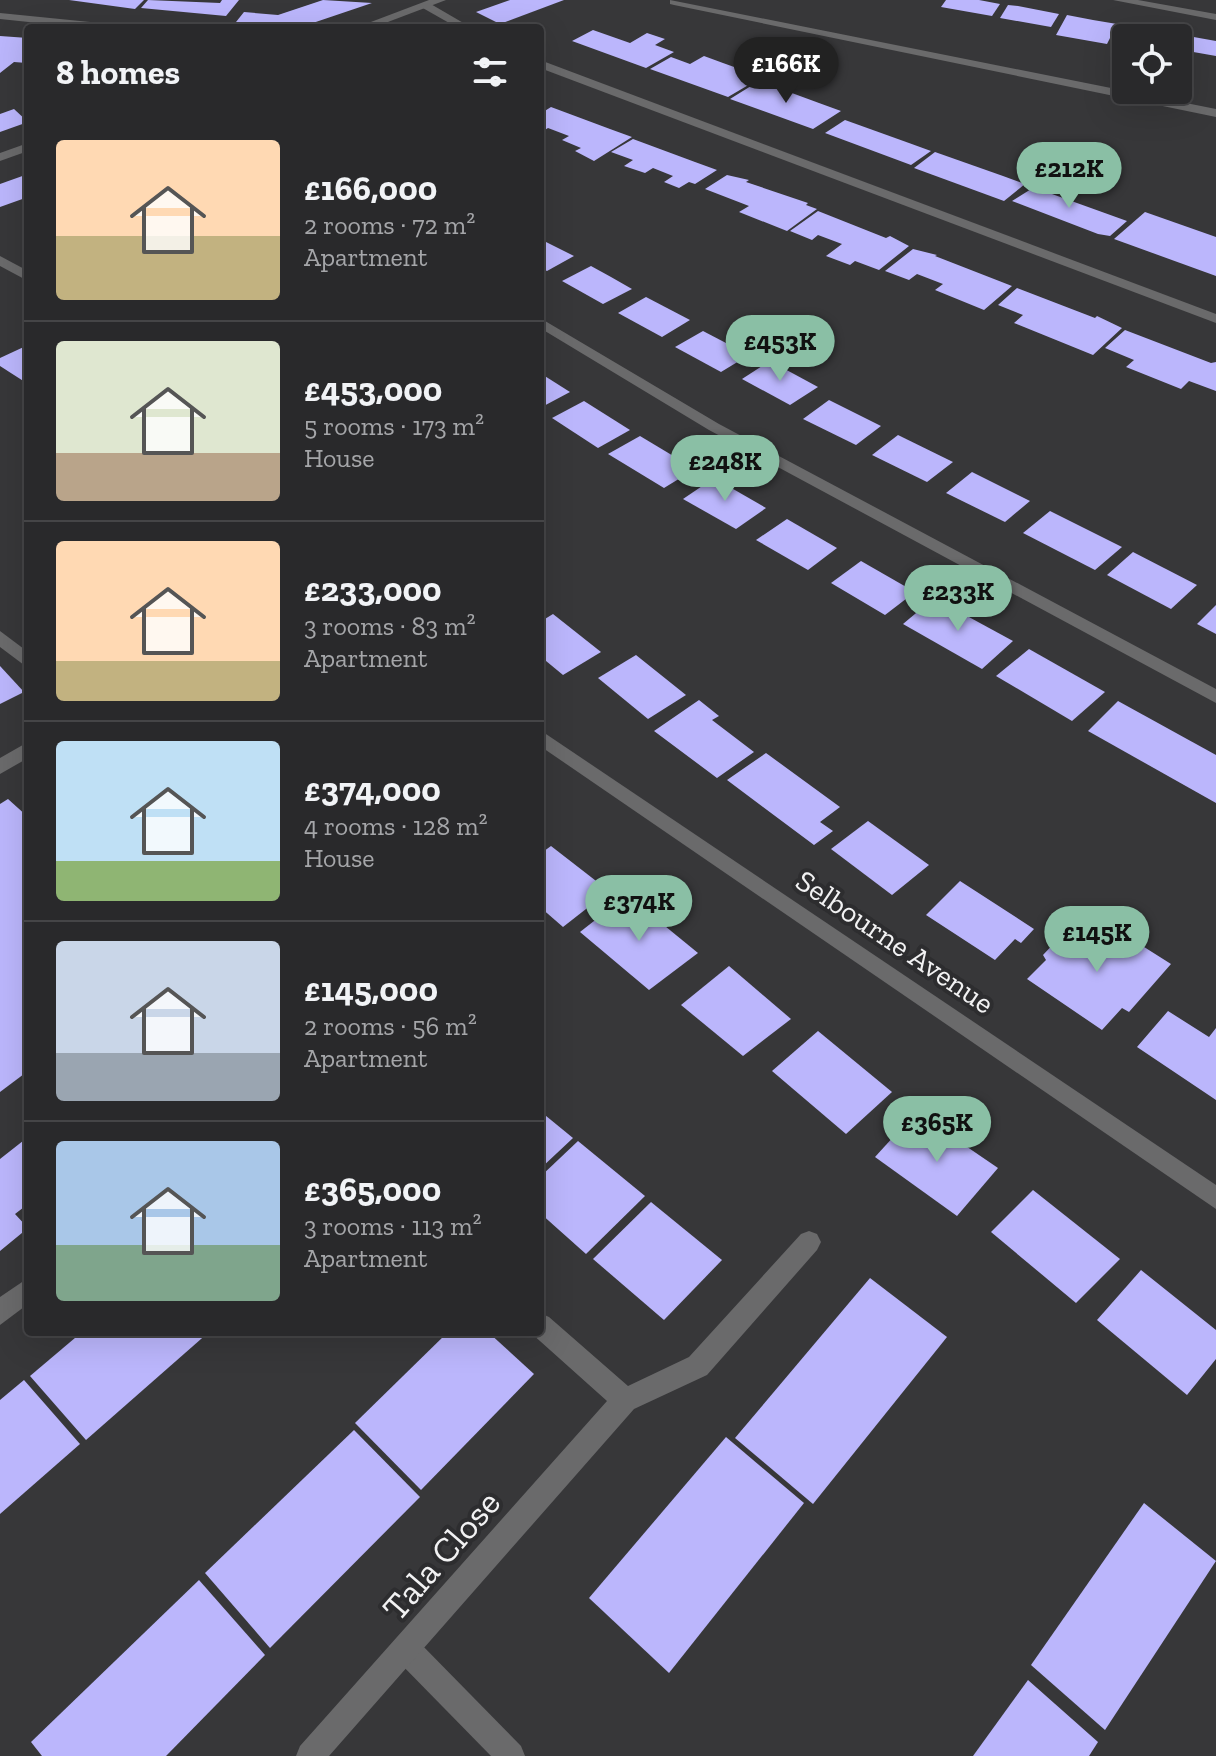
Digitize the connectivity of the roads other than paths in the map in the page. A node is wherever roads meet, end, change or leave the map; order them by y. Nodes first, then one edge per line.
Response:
1 (440, 0) edge
2 (1119, 0) edge
3 (674, 2) dead end
4 (425, 5) junction
5 (0, 16) edge
6 (1216, 17) edge
7 (80, 24) edge
8 (372, 24) edge
9 (459, 24) edge
10 (544, 66) edge
11 (1216, 113) edge
12 (24, 148) edge
13 (0, 157) edge
14 (0, 260) edge
15 (24, 275) edge
16 (1216, 319) edge
17 (544, 324) edge
18 (0, 637) edge
19 (24, 658) edge
20 (1216, 697) edge
21 (544, 740) edge
22 (24, 752) edge
23 (0, 767) edge
24 (1216, 1198) edge
25 (809, 1242) dead end
26 (24, 1292) edge
27 (0, 1313) edge
28 (544, 1329) edge
29 (625, 1400) junction
30 (406, 1649) junction
31 (310, 1756) edge
32 (511, 1756) edge

1 - 4 street
2 - 6 street
3 - 11 street
4 - 8 street
4 - 9 street
5 - 7 street
10 - 16 street
12 - 13 street
14 - 15 street
17 - 20 street
18 - 19 street
21 - 24 street, Selbourne Avenue
22 - 23 street
25 - 29 street, Tala Close
26 - 27 street
28 - 29 street
29 - 30 street, Tala Close
30 - 31 street, Tala Close
30 - 32 street

